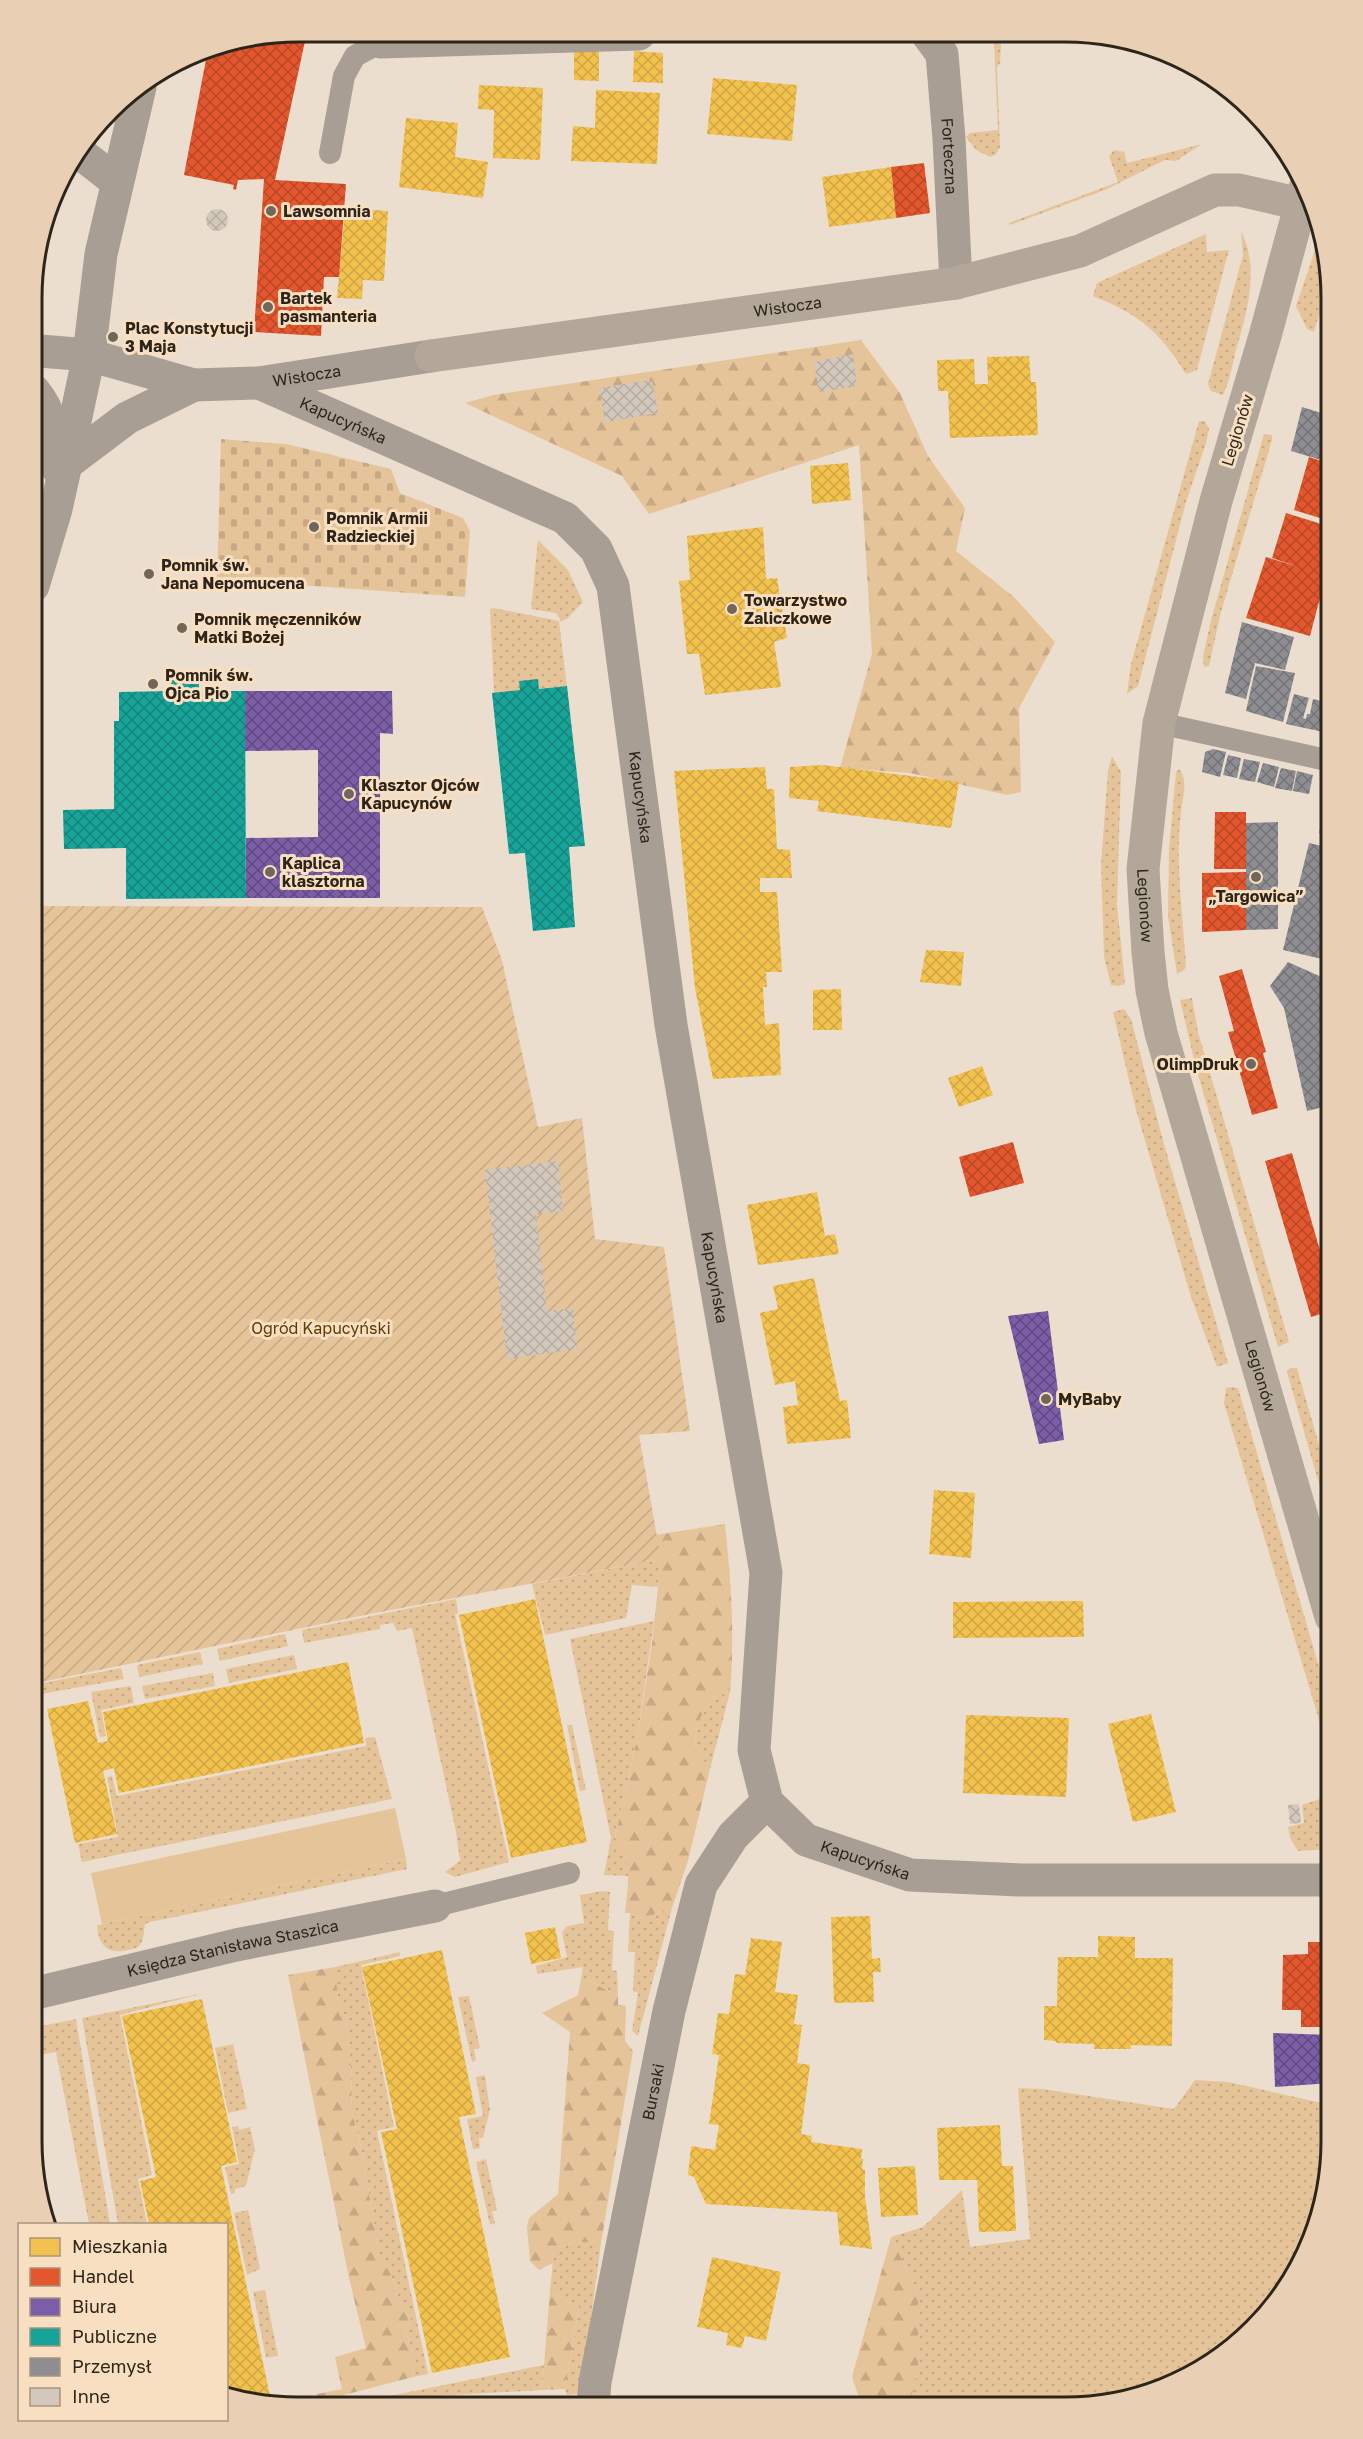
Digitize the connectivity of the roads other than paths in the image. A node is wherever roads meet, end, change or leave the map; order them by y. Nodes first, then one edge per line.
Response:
1 (381, 42) edge
2 (933, 42) edge
3 (137, 99) edge
4 (330, 153) dead end
5 (85, 157) edge
6 (117, 182) junction
7 (1300, 196) edge
8 (1302, 200) edge
9 (956, 283) junction
10 (42, 351) edge
11 (89, 355) junction
12 (432, 356) joint
13 (259, 383) junction
14 (194, 385) junction
15 (42, 400) edge
16 (66, 464) junction
17 (56, 510) junction
18 (42, 556) edge
19 (1159, 723) junction
20 (1321, 759) edge
21 (1321, 1583) edge
22 (767, 1802) junction
23 (569, 1873) dead end
24 (1321, 1880) edge
25 (435, 1906) joint
26 (42, 1992) edge
27 (594, 2397) edge

1 - 4 lane
2 - 9 street, Forteczna
3 - 6 street
5 - 6 street
6 - 11 street
7 - 9 main road, Wisłocza
8 - 19 main road, Legionów
9 - 12 main road, Wisłocza
10 - 11 street
11 - 14 street
11 - 16 street
12 - 13 street, Wisłocza
13 - 14 street
13 - 22 street, Kapucyńska
14 - 16 street
15 - 17 street
16 - 17 street
17 - 18 street
19 - 20 lane
19 - 21 main road, Legionów
22 - 24 street, Kapucyńska
22 - 27 street, Bursaki
23 - 25 lane
25 - 26 street, Księdza Stanisława Staszica

